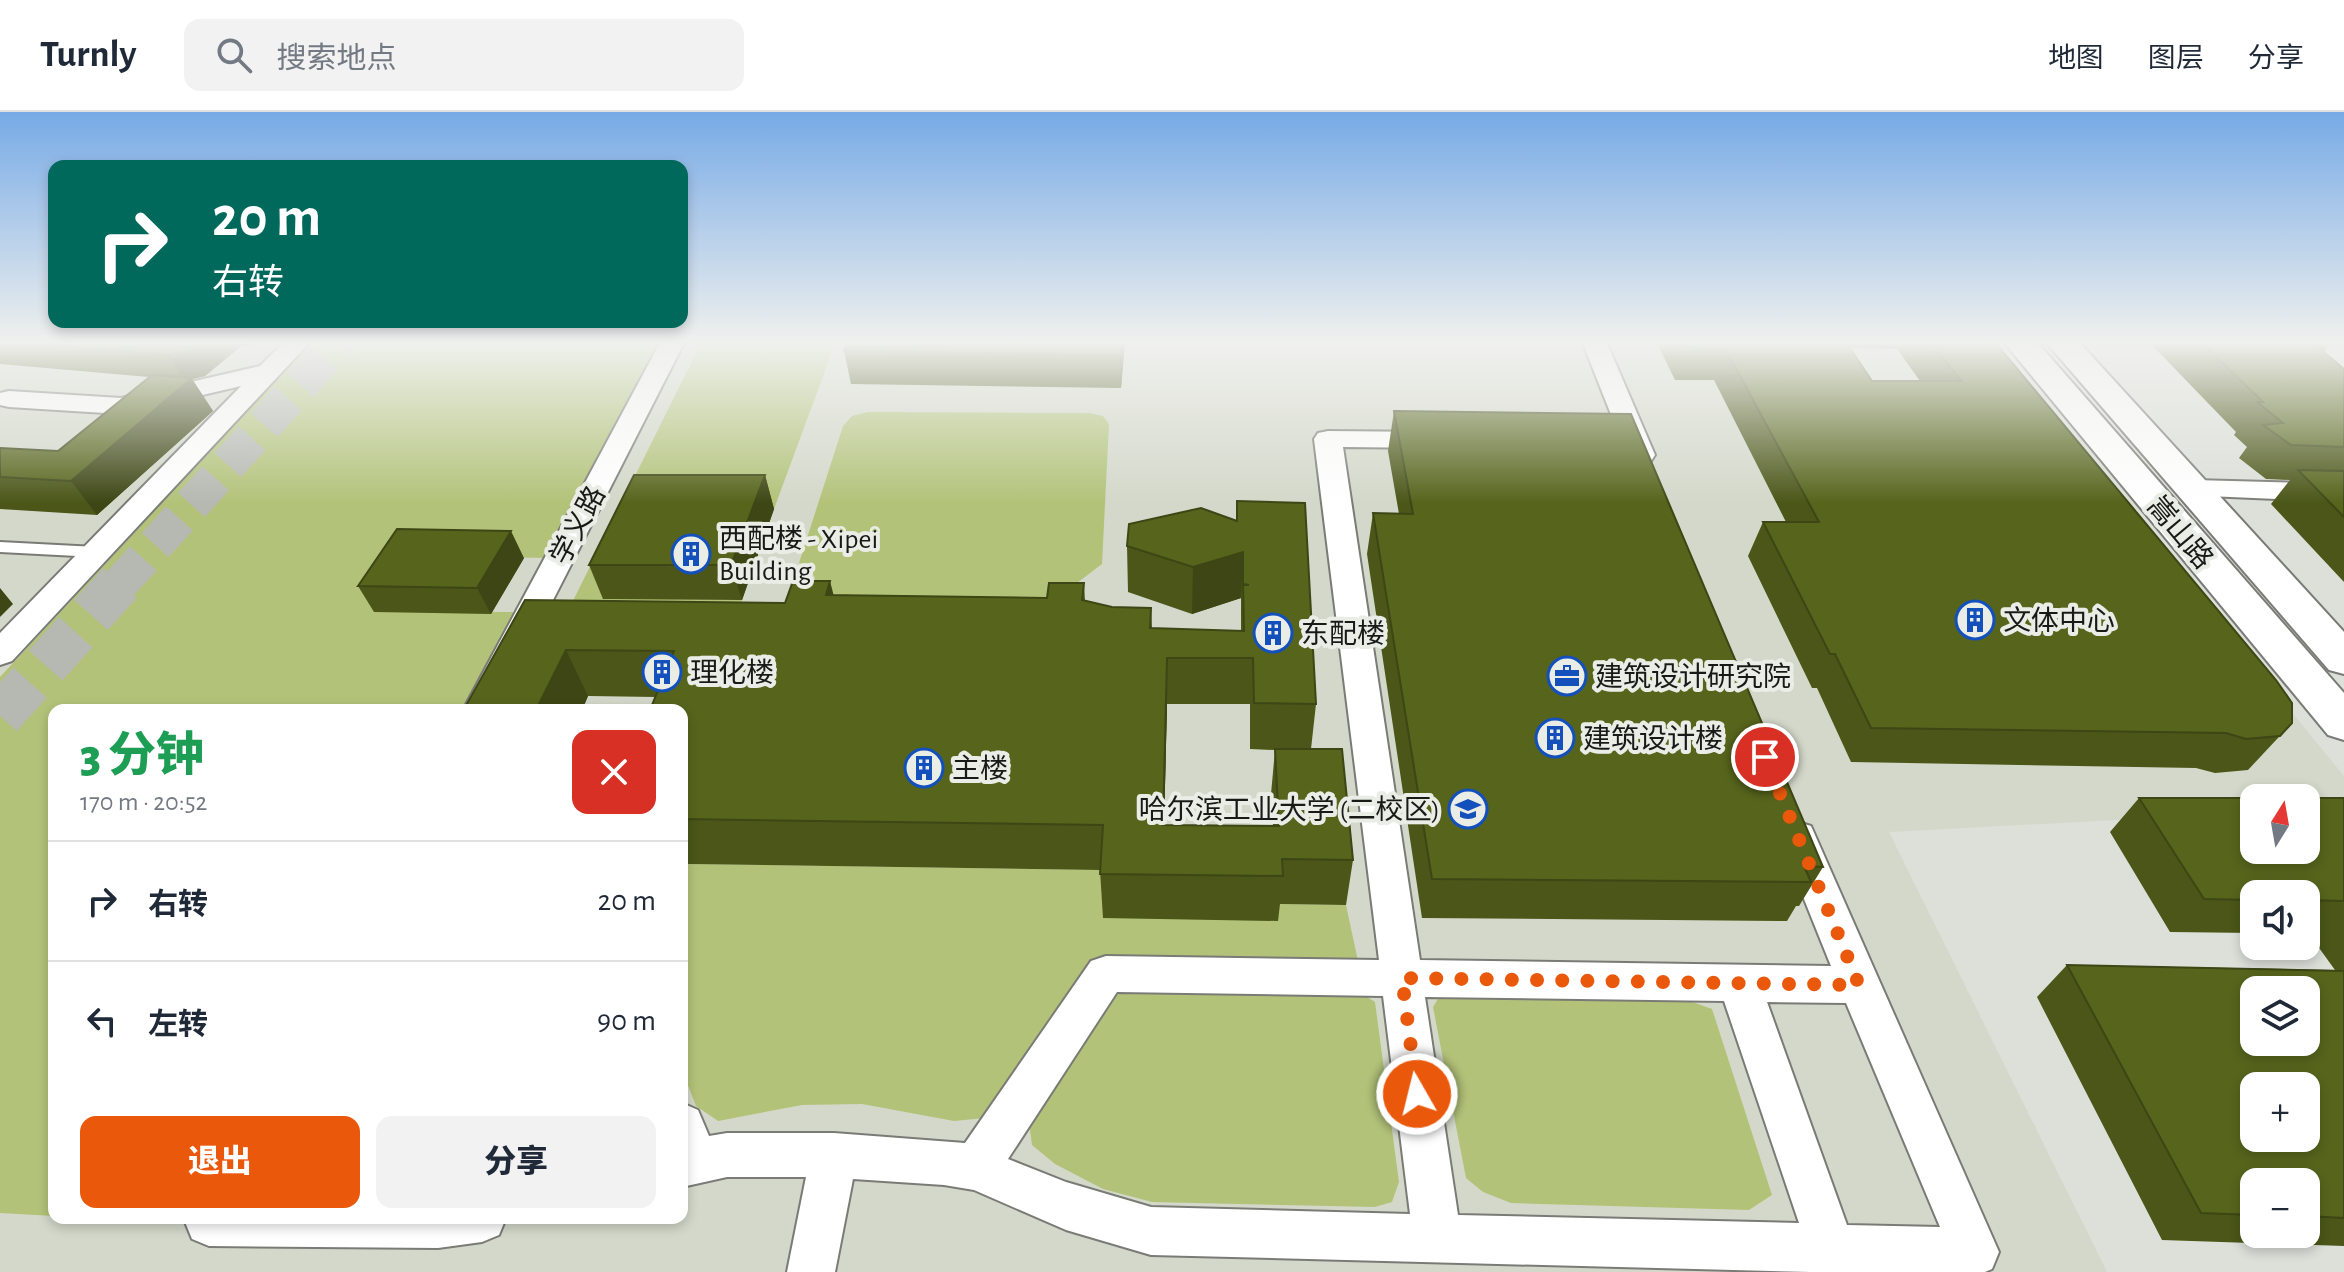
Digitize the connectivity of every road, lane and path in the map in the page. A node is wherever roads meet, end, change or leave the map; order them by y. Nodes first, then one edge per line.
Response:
1 (168, 395) edge
2 (247, 395) edge
3 (645, 395) edge
4 (1608, 395) edge
5 (2065, 395) edge
6 (2110, 395) edge
7 (3, 401) edge
8 (1466, 441) edge
9 (1654, 487) edge
10 (2194, 489) junction
11 (2344, 493) edge
12 (0, 547) edge
13 (96, 552) junction
14 (0, 653) edge
15 (2344, 659) edge
16 (483, 704) edge
17 (2344, 723) edge
18 (1787, 809) edge
19 (1402, 978) junction
20 (1739, 983) junction
21 (1859, 985) junction
22 (688, 1150) edge
23 (834, 1155) junction
24 (975, 1168) junction
25 (1437, 1238) junction
26 (1832, 1249) junction
27 (811, 1272) edge

1 - 7 street
2 - 13 street
3 - 16 street, 学义路
4 - 9 street
5 - 17 main road, 嵩山路
6 - 10 main road, 嵩山路
8 - 19 street
10 - 11 street
10 - 15 main road, 嵩山路
12 - 13 lane
13 - 14 street
18 - 21 street
19 - 20 street
19 - 24 street
19 - 25 street
20 - 21 street
20 - 26 street
21 - 26 street
22 - 23 street
23 - 24 street
23 - 27 street
24 - 25 street
25 - 26 street

